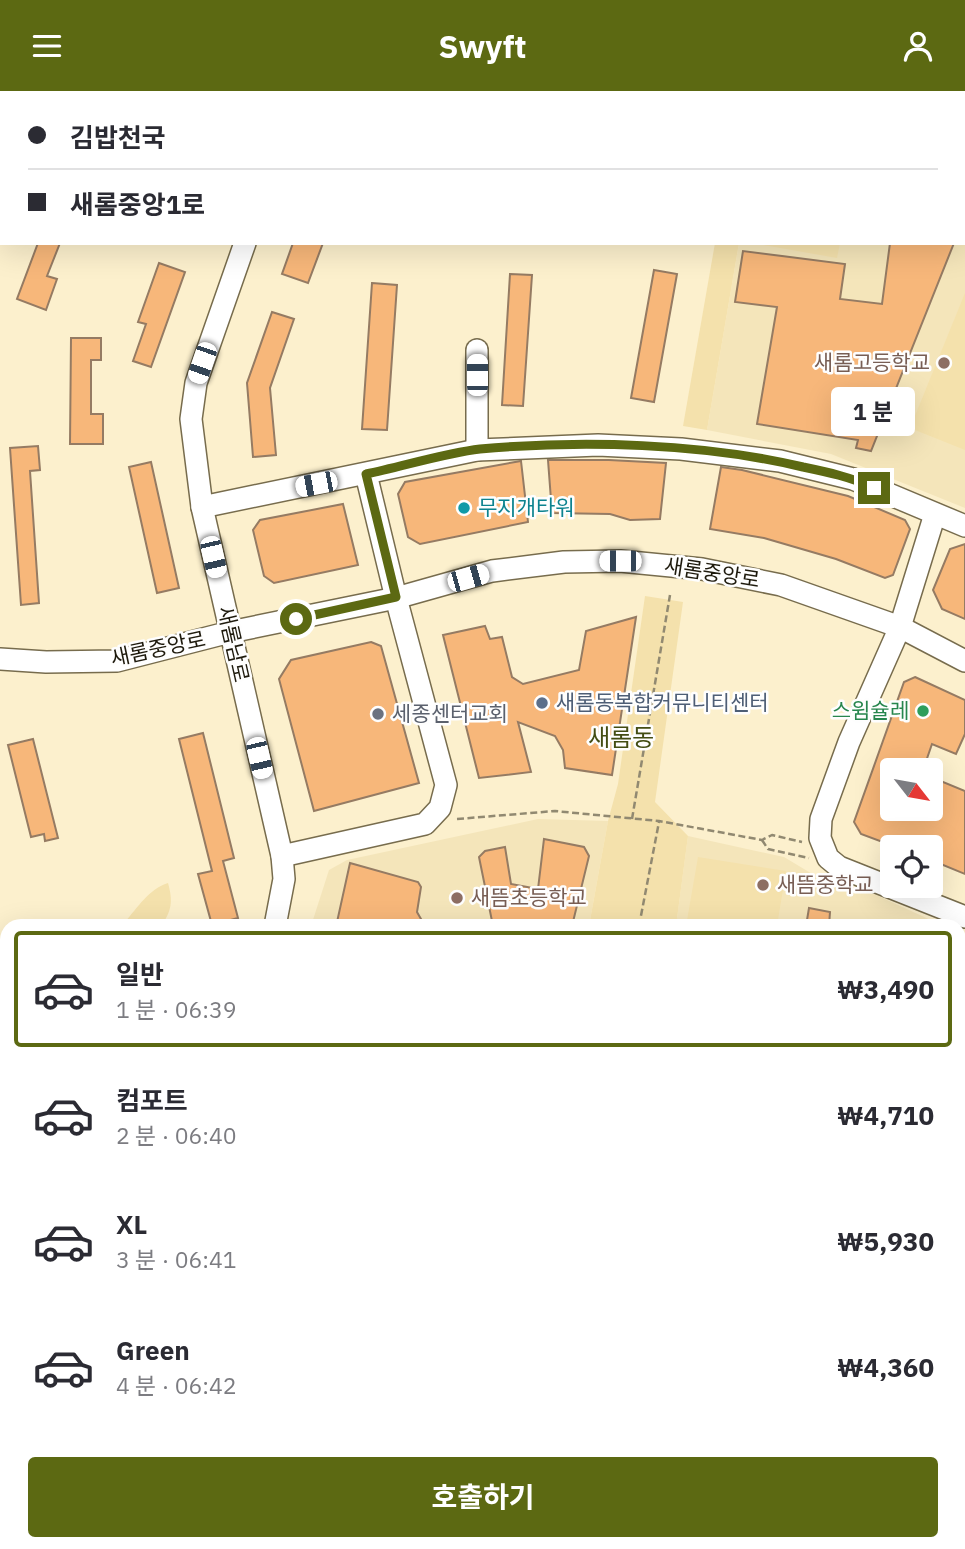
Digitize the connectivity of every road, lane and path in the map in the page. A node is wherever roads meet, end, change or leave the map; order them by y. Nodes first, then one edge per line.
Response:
1 (244, 245) edge
2 (477, 350) dead end
3 (477, 450) junction
4 (366, 474) junction
5 (202, 507) junction
6 (935, 514) junction
7 (965, 527) edge
8 (670, 595) dead end
9 (396, 597) junction
10 (900, 627) junction
11 (230, 632) junction
12 (0, 659) edge
13 (965, 661) edge
14 (457, 819) dead end
15 (632, 819) junction
16 (659, 821) junction
17 (762, 840) junction
18 (806, 843) dead end
19 (282, 856) junction
20 (809, 858) dead end
21 (965, 917) edge
22 (276, 919) edge
23 (640, 919) edge

1 - 5 street, 새롬남로
2 - 3 street
3 - 4 street
3 - 6 street
4 - 5 street
4 - 9 street
5 - 11 street, 새롬남로
6 - 7 street
6 - 10 street
8 - 15 path
9 - 10 street, 새롬중앙로
9 - 11 street, 새롬중앙로
9 - 19 street
10 - 13 street, 새롬중앙로
10 - 21 street
11 - 12 street, 새롬중앙로
11 - 19 street, 새롬남로
14 - 15 path
15 - 16 path
16 - 17 path
16 - 23 path
17 - 18 path
17 - 20 path
19 - 22 street, 새롬남로

